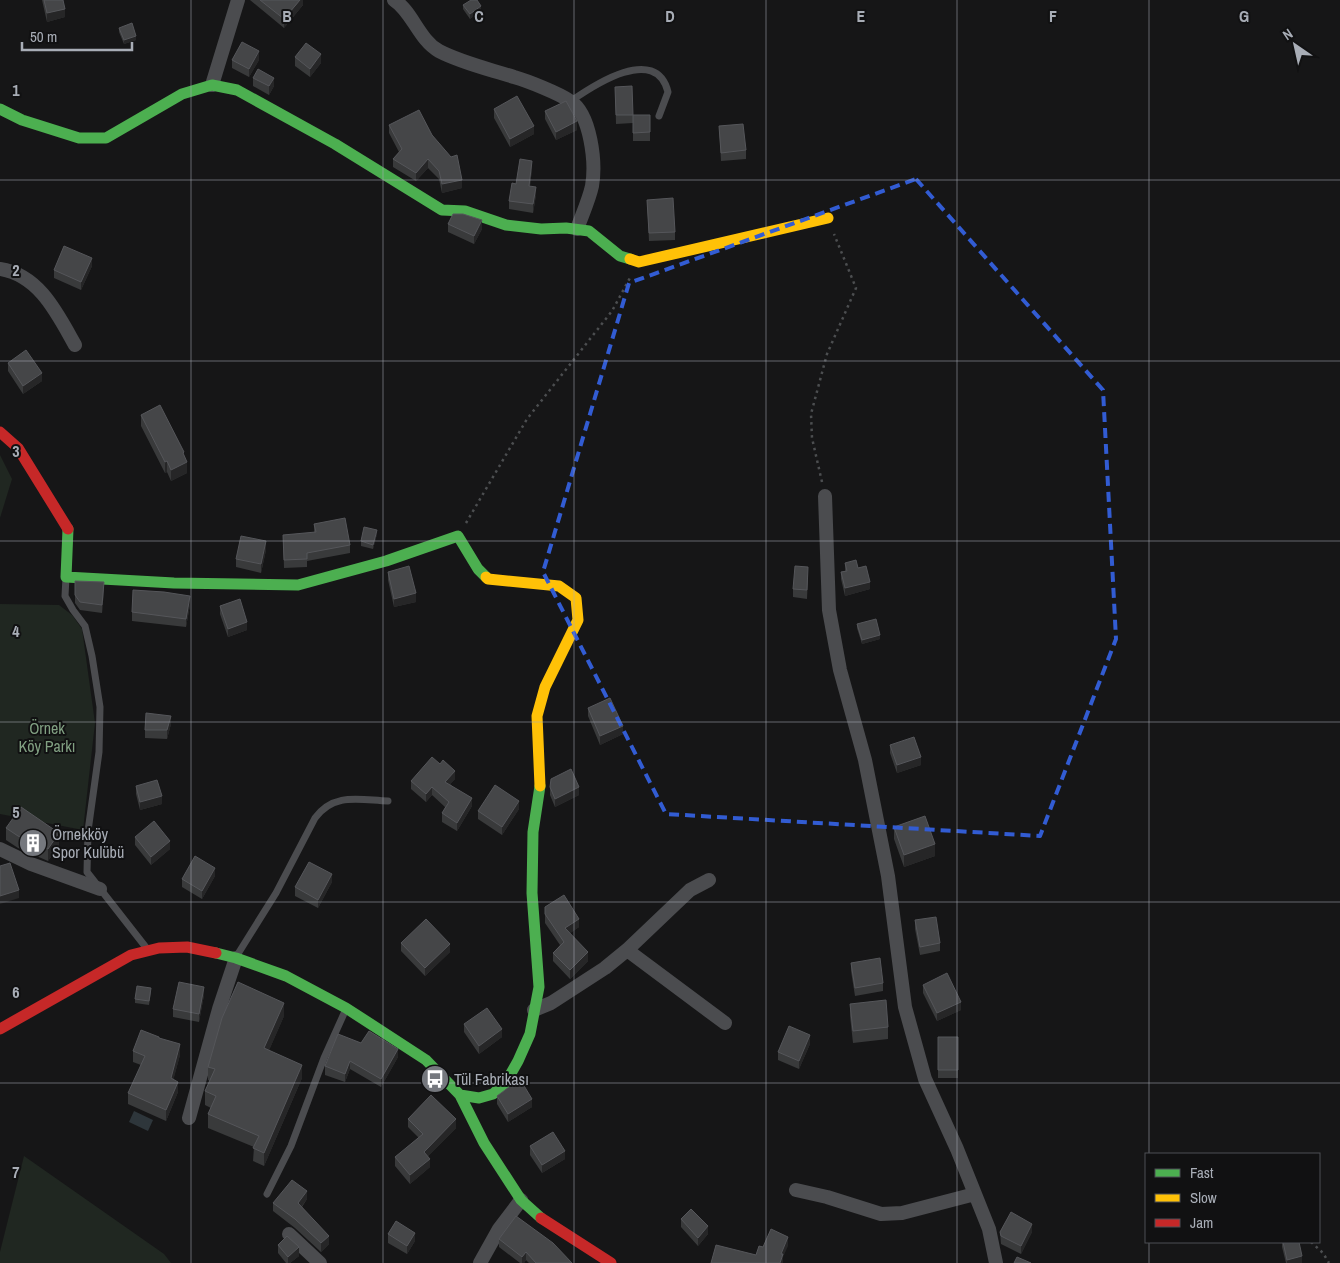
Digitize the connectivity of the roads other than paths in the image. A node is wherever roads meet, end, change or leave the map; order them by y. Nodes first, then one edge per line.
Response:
1 (238, 0) edge
2 (394, 0) edge
3 (212, 85) junction
4 (571, 101) junction
5 (0, 109) edge
6 (659, 116) dead end
7 (828, 218) road end
8 (578, 229) junction
9 (0, 269) edge
10 (75, 345) dead end
11 (0, 432) edge
12 (825, 496) road end
13 (66, 577) junction
14 (388, 801) dead end
15 (0, 850) edge
16 (709, 880) dead end
17 (100, 889) junction
18 (148, 950) junction
19 (628, 950) junction
20 (236, 958) junction
21 (346, 1008) junction
22 (534, 1010) junction
23 (725, 1023) dead end
24 (0, 1029) edge
25 (460, 1094) junction
26 (189, 1118) dead end
27 (796, 1190) dead end
28 (267, 1194) dead end
29 (976, 1194) junction
30 (521, 1200) junction
31 (289, 1234) dead end
32 (320, 1263) edge
33 (480, 1263) edge
34 (611, 1263) edge
35 (996, 1263) edge

1 - 3 street
2 - 4 street
3 - 5 street
3 - 8 street
4 - 6 lane
4 - 8 street
7 - 8 street
9 - 10 street
11 - 13 street
12 - 29 street
13 - 17 lane
13 - 22 street
14 - 20 lane
15 - 17 street
16 - 19 street
17 - 18 lane
18 - 20 street
18 - 24 street
19 - 22 street
19 - 23 street
20 - 21 street
20 - 26 street
21 - 25 street
21 - 28 lane
22 - 25 street
25 - 30 street
27 - 29 street
29 - 35 street
30 - 33 street
30 - 34 street
31 - 32 street

